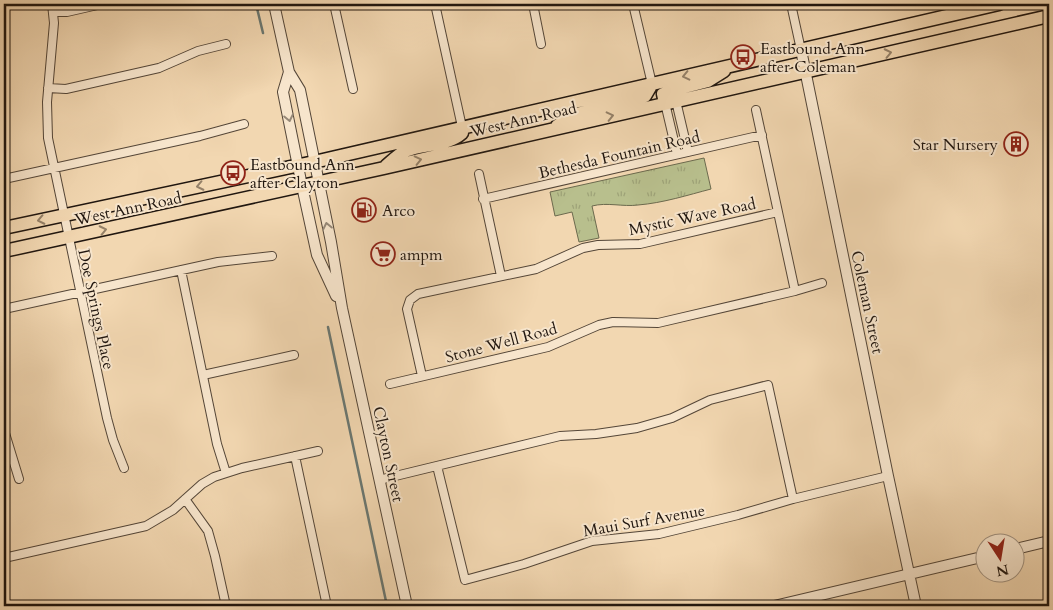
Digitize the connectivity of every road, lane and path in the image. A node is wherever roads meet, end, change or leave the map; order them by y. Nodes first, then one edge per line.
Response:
1 (102, 4) edge
2 (274, 4) edge
3 (334, 4) edge
4 (435, 4) edge
5 (533, 4) edge
6 (633, 4) edge
7 (791, 4) edge
8 (999, 4) edge
9 (53, 8) edge
10 (1049, 16) edge
11 (226, 44) dead end
12 (541, 44) dead end
13 (801, 50) junction
14 (737, 64) junction
15 (806, 71) junction
16 (289, 72) junction
17 (652, 84) junction
18 (48, 88) junction
19 (353, 89) dead end
20 (671, 102) junction
21 (756, 110) dead end
22 (244, 124) dead end
23 (462, 127) junction
24 (553, 129) junction
25 (762, 135) junction
26 (688, 152) junction
27 (678, 154) junction
28 (314, 162) junction
29 (299, 165) junction
30 (53, 168) junction
31 (384, 168) junction
32 (479, 174) dead end
33 (4, 179) edge
34 (318, 183) junction
35 (302, 186) junction
36 (483, 199) junction
37 (778, 212) junction
38 (64, 215) junction
39 (4, 228) edge
40 (68, 237) junction
41 (4, 251) edge
42 (333, 252) junction
43 (318, 255) junction
44 (272, 256) dead end
45 (181, 270) junction
46 (501, 276) junction
47 (822, 283) dead end
48 (794, 291) junction
49 (80, 292) junction
50 (342, 308) junction
51 (4, 309) edge
52 (294, 355) dead end
53 (203, 376) junction
54 (422, 376) junction
55 (390, 384) dead end
56 (4, 430) edge
57 (318, 451) dead end
58 (294, 456) junction
59 (437, 466) junction
60 (124, 468) dead end
61 (226, 473) junction
62 (888, 476) junction
63 (19, 479) dead end
64 (379, 480) junction
65 (184, 499) junction
66 (793, 499) junction
67 (1049, 541) edge
68 (1026, 547) edge
69 (4, 558) edge
70 (976, 558) edge
71 (909, 574) junction
72 (810, 602) edge
73 (226, 606) edge
74 (327, 606) edge
75 (407, 606) edge
76 (774, 606) edge
77 (916, 606) edge

1 - 9 street
2 - 16 street, Clayton Street
3 - 19 street
4 - 23 street
5 - 12 street
6 - 17 street
7 - 13 street, Coleman Street
8 - 13 main road, West Ann Road
9 - 18 street, Doe Springs Place
15 -> 10 main road, West Ann Road
11 - 18 street
13 - 14 main road, West Ann Road
13 - 15 street, Coleman Street
14 -> 17 main road, West Ann Road
14 - 20 main road
15 - 20 main road, West Ann Road
15 - 62 street, Coleman Street
16 - 28 street, Clayton Street
16 -> 29 street, Clayton Street
17 - 23 main road, West Ann Road
17 - 24 main road
18 - 30 street, Doe Springs Place
24 -> 20 main road, West Ann Road
20 - 26 street
20 - 27 street
21 - 25 street
22 - 30 street
23 - 28 main road, West Ann Road
23 - 31 main road
31 -> 24 main road, West Ann Road
25 - 26 street, Bethesda Fountain Road
25 - 37 street
26 - 27 street, Bethesda Fountain Road
27 - 36 street, Bethesda Fountain Road
28 - 29 main road, West Ann Road
28 - 34 street, Clayton Street
29 - 35 street, Clayton Street
29 -> 38 main road, West Ann Road
30 - 33 street
30 - 38 street, Doe Springs Place
31 - 34 main road, West Ann Road
32 - 36 street
34 - 35 main road, West Ann Road
42 -> 34 street, Clayton Street
40 -> 35 main road, West Ann Road
35 - 43 street, Clayton Street
36 - 46 street
37 - 46 street, Mystic Wave Road
37 - 48 street
38 -> 39 main road, West Ann Road
38 - 40 street, Doe Springs Place
40 - 41 main road, West Ann Road
40 - 49 street, Doe Springs Place
42 - 43 street
42 - 50 street, Clayton Street
43 - 50 street, Clayton Street
44 - 45 street
45 - 49 street
45 - 53 street
46 - 54 street, Mystic Wave Road
47 - 48 street, Stone Well Road
48 - 54 street, Stone Well Road
49 - 51 street
49 - 60 street, Doe Springs Place
50 - 64 street, Clayton Street
52 - 53 street
53 - 61 street
54 - 55 street, Stone Well Road
56 - 63 street
57 - 58 street
58 - 61 street
58 - 74 street
59 - 64 street
59 - 66 street, Maui Surf Avenue
59 - 66 street
61 - 65 street
62 - 66 street, Maui Surf Avenue
62 - 71 street, Coleman Street
64 - 75 street, Clayton Street
65 - 69 street
65 - 73 street
67 - 68 street
70 - 71 street
71 - 72 street
71 - 77 street, Coleman Street
72 - 76 street

